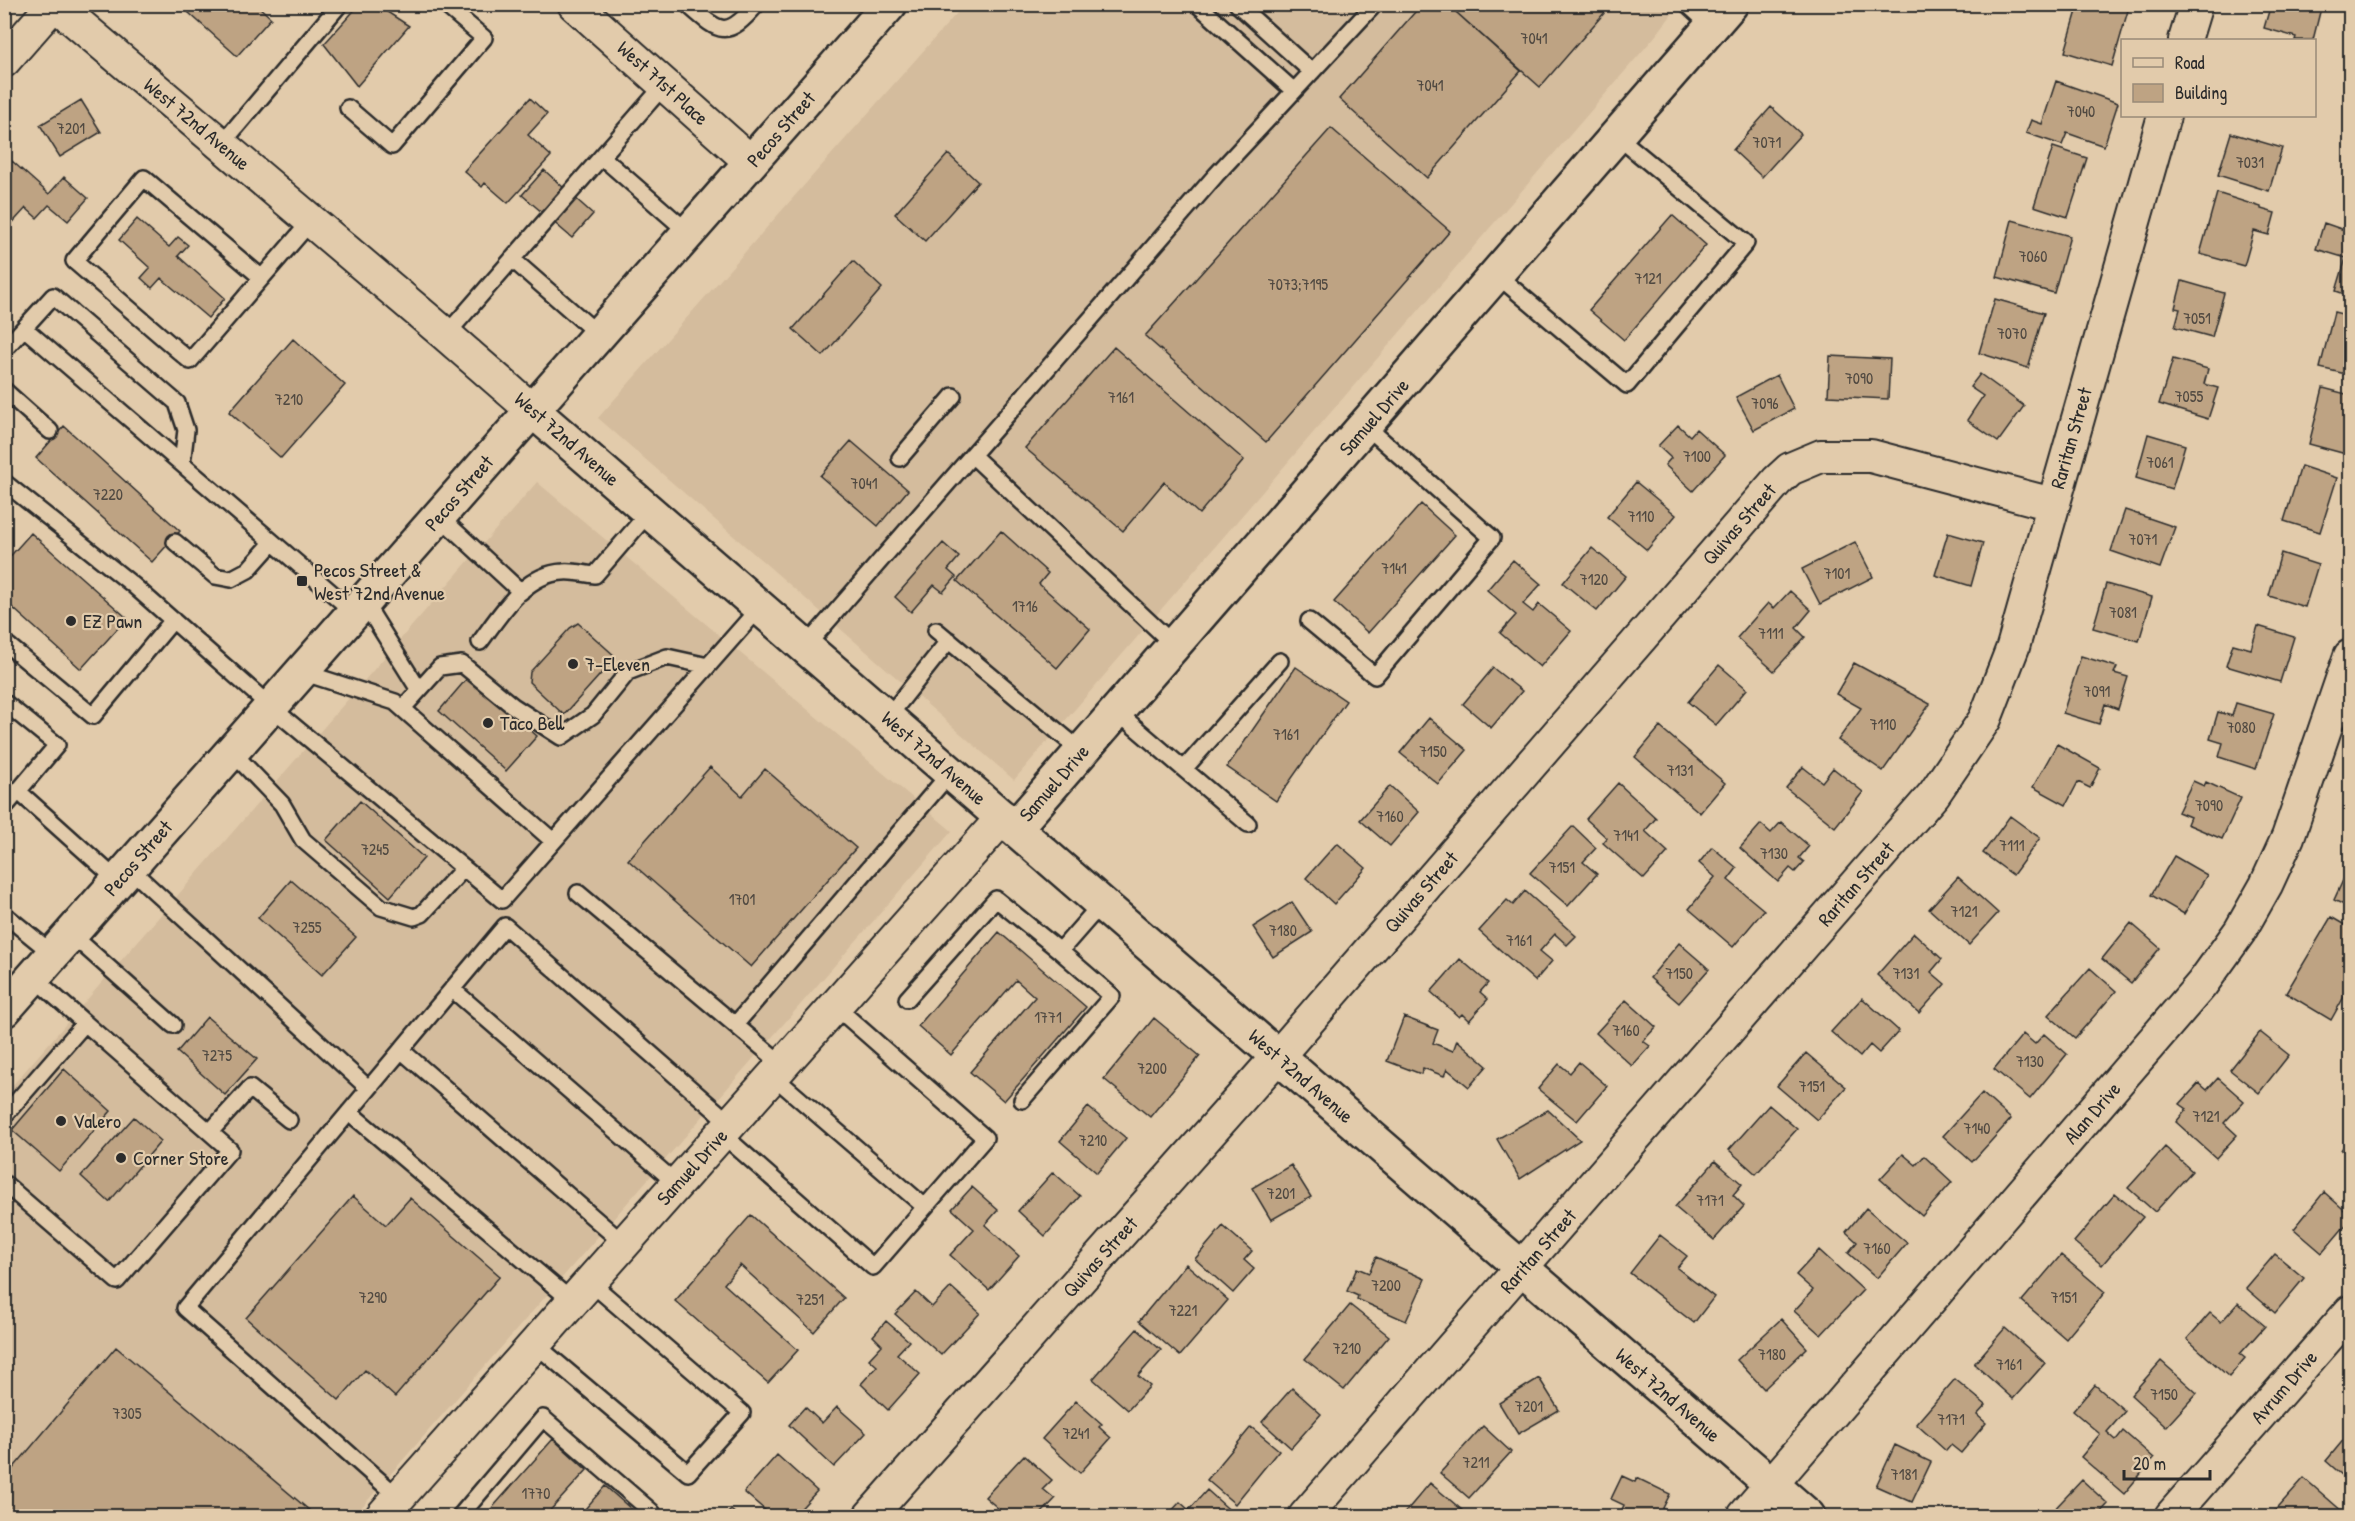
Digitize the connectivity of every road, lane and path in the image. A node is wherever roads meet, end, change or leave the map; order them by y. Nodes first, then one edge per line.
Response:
1 (54, 4) edge
2 (340, 4) edge
3 (444, 4) edge
4 (574, 4) edge
5 (687, 4) edge
6 (757, 4) edge
7 (890, 4) edge
8 (1197, 4) edge
9 (1237, 4) edge
10 (1375, 4) edge
11 (1687, 4) edge
12 (2196, 4) edge
13 (1722, 16) edge
14 (2185, 39) edge
15 (4, 61) edge
16 (1312, 72) junction
17 (664, 84) junction
18 (1294, 91) junction
19 (348, 108) dead end
20 (2164, 117) edge
21 (1617, 136) junction
22 (221, 145) junction
23 (602, 157) junction
24 (752, 162) junction
25 (311, 221) junction
26 (689, 233) junction
27 (512, 259) junction
28 (1497, 275) junction
29 (262, 278) junction
30 (24, 327) junction
31 (446, 335) junction
32 (599, 335) junction
33 (4, 350) edge
34 (4, 390) edge
35 (953, 396) dead end
36 (532, 410) junction
37 (1366, 426) junction
38 (50, 431) dead end
39 (972, 455) junction
40 (900, 458) dead end
41 (182, 464) junction
42 (4, 482) edge
43 (2052, 504) junction
44 (650, 511) junction
45 (439, 516) junction
46 (175, 542) dead end
47 (272, 543) junction
48 (521, 592) junction
49 (760, 607) junction
50 (359, 608) junction
51 (173, 620) junction
52 (1309, 621) dead end
53 (936, 630) dead end
54 (948, 640) junction
55 (4, 642) edge
56 (480, 642) dead end
57 (1174, 645) junction
58 (806, 646) junction
59 (2350, 656) edge
60 (1280, 661) dead end
61 (708, 666) junction
62 (302, 672) junction
63 (419, 690) junction
64 (4, 702) edge
65 (271, 706) junction
66 (403, 708) junction
67 (1116, 711) junction
68 (888, 717) junction
69 (231, 751) junction
70 (1082, 751) junction
71 (1184, 769) junction
72 (951, 772) junction
73 (19, 792) junction
74 (4, 808) edge
75 (1009, 823) junction
76 (1248, 824) dead end
77 (553, 841) junction
78 (464, 868) junction
79 (123, 874) junction
80 (578, 893) dead end
81 (1102, 903) junction
82 (4, 914) edge
83 (1060, 951) junction
84 (52, 955) junction
85 (452, 989) junction
86 (907, 999) dead end
87 (835, 1006) junction
88 (4, 1010) edge
89 (85, 1023) junction
90 (173, 1025) dead end
91 (735, 1025) junction
92 (401, 1050) junction
93 (1278, 1056) junction
94 (778, 1071) junction
95 (368, 1088) junction
96 (1022, 1100) dead end
97 (349, 1112) junction
98 (4, 1116) edge
99 (289, 1120) dead end
100 (726, 1129) junction
101 (210, 1132) junction
102 (4, 1183) edge
103 (677, 1184) junction
104 (925, 1207) junction
105 (624, 1244) junction
106 (1522, 1269) junction
107 (581, 1292) junction
108 (2350, 1312) edge
109 (535, 1344) junction
110 (1772, 1485) junction
111 (390, 1507) edge
112 (460, 1516) edge
113 (648, 1516) edge
114 (870, 1516) edge
115 (1305, 1516) edge
116 (1744, 1516) edge
117 (1808, 1516) edge
118 (2171, 1516) edge

1 - 15 street
1 - 22 street, West 72nd Avenue
2 - 22 lane
3 - 19 lane
4 - 17 street, West 71st Place
5 - 6 lane
7 - 24 main road, Pecos Street
8 - 18 lane
9 - 16 lane
10 - 16 lane
11 - 13 lane
12 - 14 street
13 - 21 main road, Samuel Drive
16 - 18 lane
17 - 23 lane
17 - 24 street, West 71st Place
18 - 39 lane
20 - 43 street, Raritan Street
21 - 28 main road, Samuel Drive
21 - 28 lane
22 - 25 street, West 72nd Avenue
23 - 26 lane
23 - 27 lane
24 - 26 main road, Pecos Street
25 - 29 lane
25 - 31 street, West 72nd Avenue
26 - 32 main road, Pecos Street
27 - 31 lane
27 - 32 lane
28 - 37 main road, Samuel Drive
29 - 29 lane
30 - 33 lane
30 - 41 lane
30 - 41 lane
31 - 36 street, West 72nd Avenue
32 - 36 main road, Pecos Street
34 - 38 lane
35 - 40 lane
36 - 44 main road, West 72nd Avenue
36 - 45 main road, Pecos Street
37 - 52 lane
37 - 57 main road, Samuel Drive
39 - 57 lane
39 - 58 lane
41 - 47 lane
42 - 51 lane
43 - 93 street, Quivas Street
43 - 106 street, Raritan Street
44 - 48 lane
44 - 49 main road, West 72nd Avenue
45 - 48 lane
45 - 50 main road, Pecos Street
46 - 47 lane
47 - 50 lane
48 - 56 lane
49 - 58 main road, West 72nd Avenue
49 - 61 lane
50 - 62 main road, Pecos Street
50 - 63 lane
51 - 55 lane
51 - 65 lane
53 - 54 lane
54 - 68 lane
54 - 70 lane
57 - 67 main road, Samuel Drive
58 - 68 main road, West 72nd Avenue
59 - 110 street, Alan Drive
60 - 71 lane
61 - 63 lane
61 - 77 lane
62 - 65 main road, Pecos Street
62 - 66 lane
63 - 66 lane
64 - 73 lane
65 - 69 main road, Pecos Street
65 - 78 lane
66 - 77 lane
67 - 70 main road, Samuel Drive
67 - 71 lane
68 - 72 main road, West 72nd Avenue
69 - 78 lane
69 - 79 main road, Pecos Street
70 - 75 main road, Samuel Drive
71 - 76 lane
72 - 75 main road, West 72nd Avenue
72 - 91 lane
73 - 74 lane
73 - 79 lane
75 - 81 main road, West 72nd Avenue
75 - 87 street, Samuel Drive
77 - 78 lane
79 - 84 main road, Pecos Street
79 - 95 lane
80 - 91 lane
81 - 83 lane
81 - 93 main road, West 72nd Avenue
82 - 84 lane
83 - 86 lane
83 - 96 lane
84 - 88 main road, Pecos Street
84 - 89 lane
84 - 90 lane
85 - 92 lane
85 - 100 lane
85 - 103 lane
87 - 94 street, Samuel Drive
87 - 104 lane
89 - 98 lane
89 - 101 lane
91 - 94 lane
92 - 95 lane
92 - 105 lane
93 - 106 main road, West 72nd Avenue
93 - 114 street, Quivas Street
94 - 100 street, Samuel Drive
94 - 104 lane
95 - 97 lane
97 - 107 lane
97 - 111 lane
99 - 101 lane
100 - 103 street, Samuel Drive
100 - 104 lane
101 - 102 lane
103 - 105 street, Samuel Drive
105 - 107 street, Samuel Drive
106 - 110 main road, West 72nd Avenue
106 - 115 street, Raritan Street
107 - 109 street, Samuel Drive
107 - 109 lane
108 - 118 street, Avrum Drive
109 - 111 street, Samuel Drive
110 - 116 street, Alan Drive
110 - 117 main road, West 72nd Avenue
112 - 113 lane

